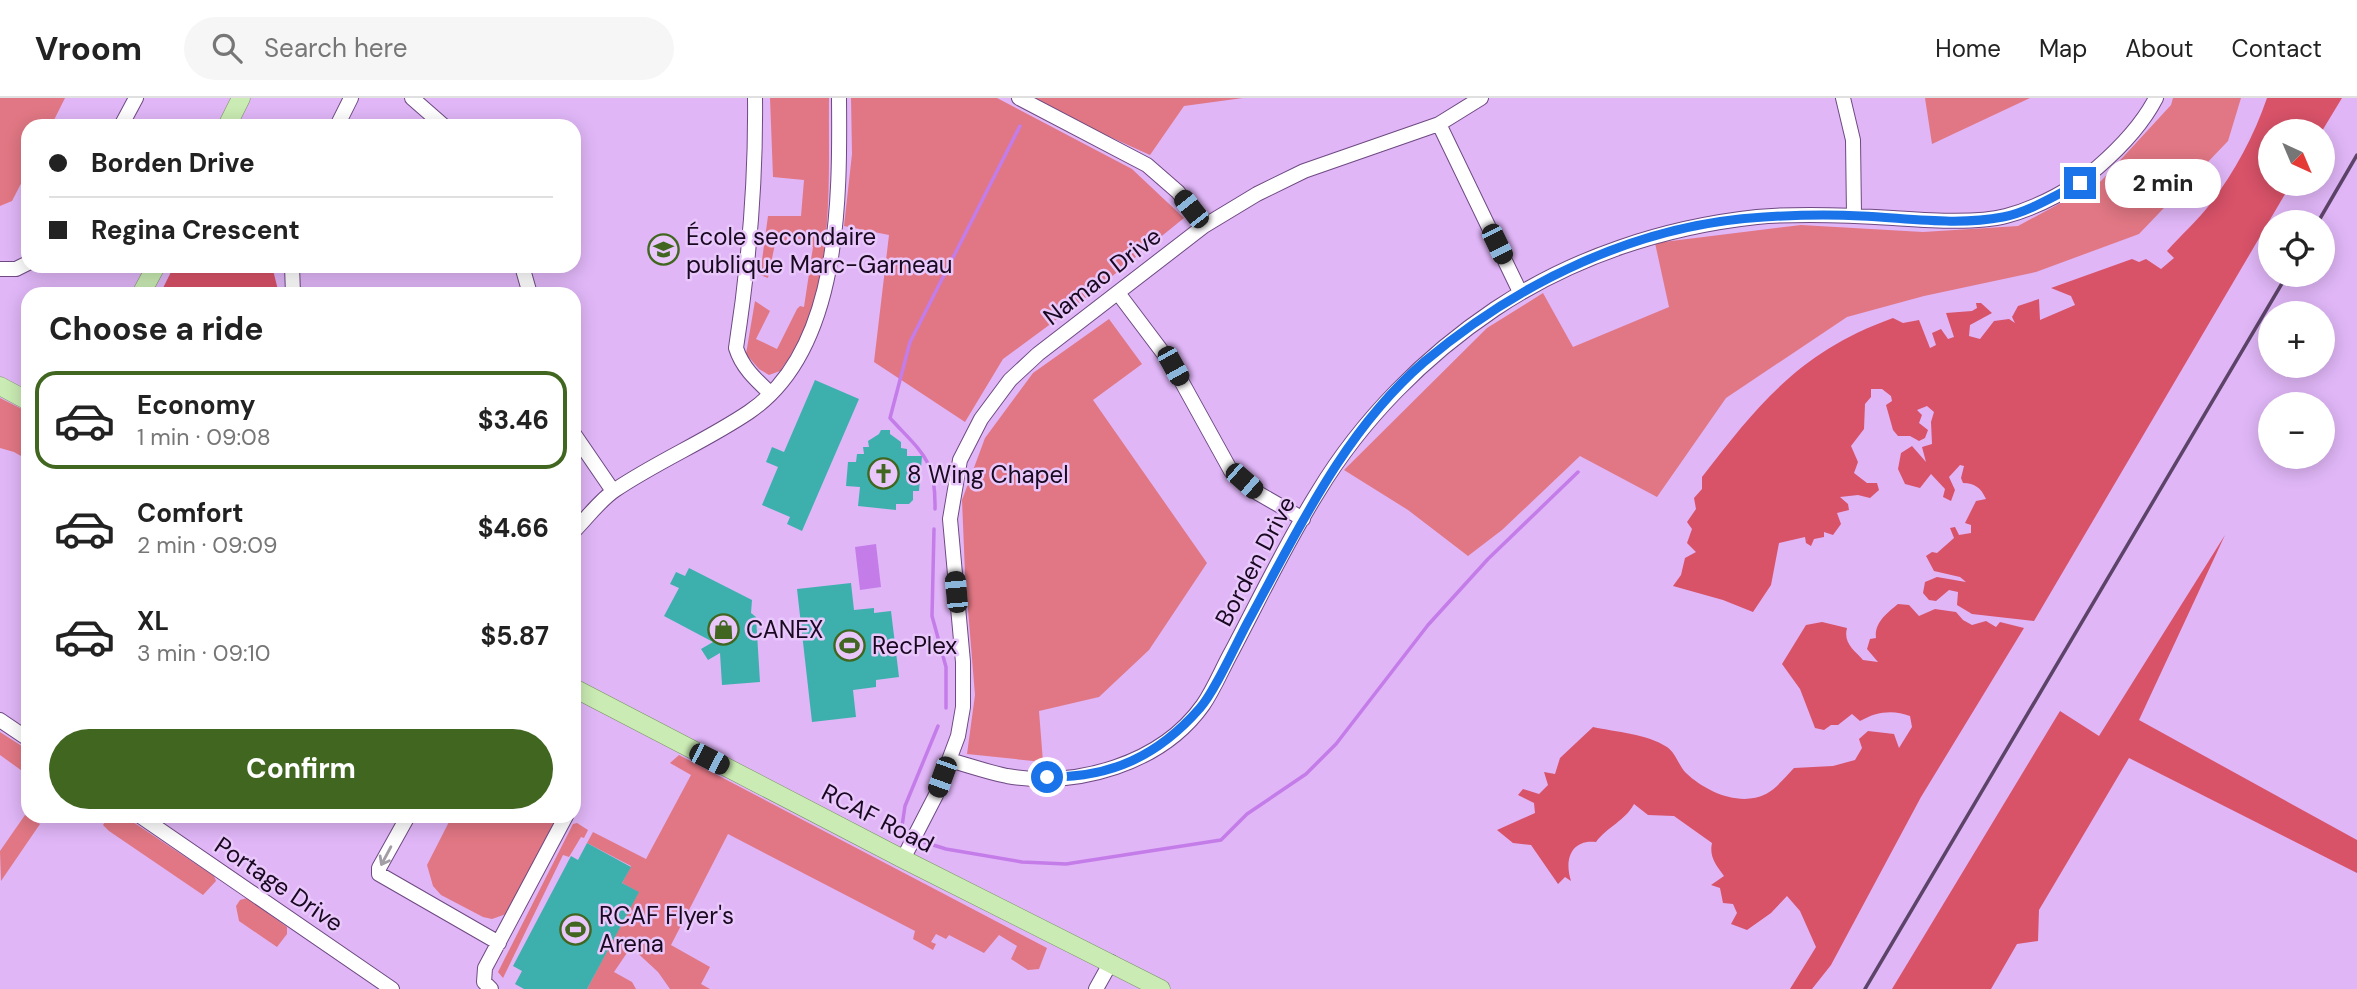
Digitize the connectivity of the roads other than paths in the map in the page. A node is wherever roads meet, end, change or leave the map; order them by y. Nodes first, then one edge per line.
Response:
1 (136, 98) edge
2 (242, 98) edge
3 (351, 98) edge
4 (412, 98) edge
5 (755, 98) edge
6 (839, 98) edge
7 (1019, 98) edge
8 (1481, 98) edge
9 (1843, 98) edge
10 (2156, 98) edge
11 (125, 119) edge
12 (231, 119) edge
13 (340, 119) edge
14 (435, 119) edge
15 (1439, 124) junction
16 (1854, 215) junction
17 (1204, 226) junction
18 (21, 266) edge
19 (0, 270) edge
20 (1520, 292) junction
21 (1118, 293) junction
22 (0, 386) edge
23 (769, 393) junction
24 (21, 397) edge
25 (581, 446) edge
26 (613, 491) junction
27 (1303, 519) junction
28 (581, 524) edge
29 (581, 691) edge
30 (0, 720) edge
31 (21, 734) edge
32 (949, 760) junction
33 (150, 823) edge
34 (404, 823) edge
35 (562, 823) edge
36 (906, 853) junction
37 (499, 943) junction
38 (1111, 962) junction
39 (392, 989) edge
40 (491, 989) edge
41 (1096, 989) edge
42 (1161, 989) edge

1 - 11 street
2 - 12 main road
3 - 13 street
4 - 14 street
5 - 23 street
6 - 23 street
7 - 17 street
8 - 15 street, Namao Drive
9 - 16 street
10 - 16 street, Borden Drive
15 - 17 street, Namao Drive
15 - 20 street
16 - 20 street, Borden Drive
17 - 21 street, Namao Drive
18 - 19 street
20 - 27 street, Borden Drive
21 - 27 street
21 - 32 street, Namao Drive
22 - 24 main road
23 - 26 street
25 - 26 street
26 - 28 street
27 - 32 street, Borden Drive
29 - 36 main road, RCAF Road
30 - 31 street
32 - 36 street, Namao Drive
33 - 39 street, Portage Drive
34 -> 37 street
35 - 37 street
36 - 38 main road, RCAF Road
37 - 40 street
38 - 41 street
38 - 42 main road, RCAF Road

